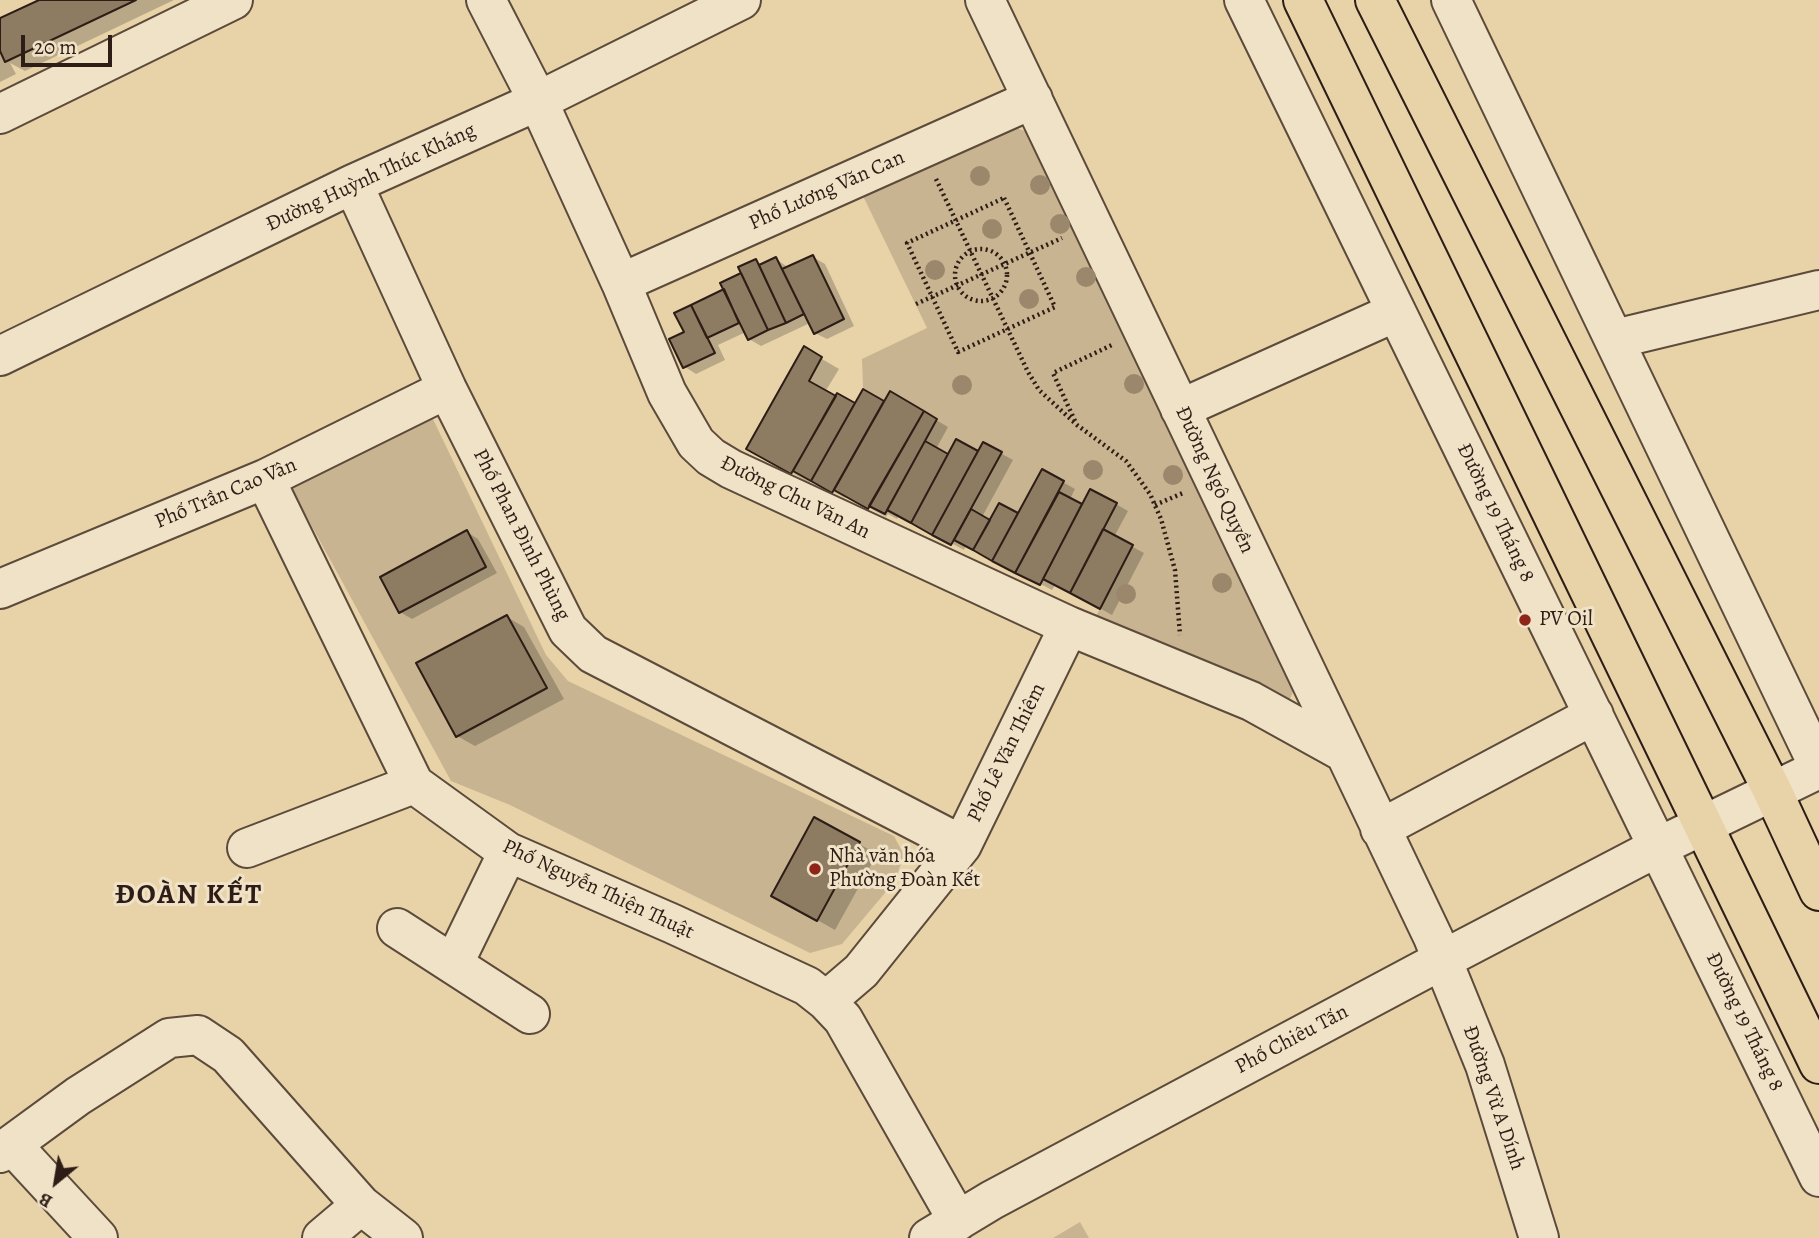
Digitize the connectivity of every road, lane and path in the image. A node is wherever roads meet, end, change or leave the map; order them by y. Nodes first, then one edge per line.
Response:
1 (233, 0) edge
2 (486, 0) edge
3 (741, 0) edge
4 (985, 0) edge
5 (1244, 0) edge
6 (1303, 0) edge
7 (1375, 0) edge
8 (1451, 0) edge
9 (1033, 99) junction
10 (538, 101) junction
11 (0, 114) edge
12 (933, 172) dead end
13 (354, 184) junction
14 (957, 220) junction
15 (1065, 236) dead end
16 (971, 251) junction
17 (1029, 253) junction
18 (1005, 264) junction
19 (982, 274) junction
20 (621, 283) junction
21 (958, 285) junction
22 (1819, 290) edge
23 (932, 297) junction
24 (993, 298) junction
25 (916, 304) dead end
26 (1396, 312) junction
27 (1008, 329) junction
28 (1125, 338) dead end
29 (1615, 339) junction
30 (0, 356) edge
31 (447, 388) junction
32 (1180, 409) junction
33 (1077, 425) junction
34 (265, 480) junction
35 (1194, 488) dead end
36 (1155, 505) junction
37 (3, 577) edge
38 (1069, 626) junction
39 (1180, 644) dead end
40 (1594, 715) junction
41 (1343, 752) junction
42 (1819, 768) edge
43 (414, 784) junction
44 (1772, 790) junction
45 (1703, 825) junction
46 (1380, 830) junction
47 (962, 845) junction
48 (1658, 847) junction
49 (247, 848) dead end
50 (508, 852) junction
51 (1819, 891) edge
52 (397, 928) dead end
53 (1443, 960) junction
54 (454, 963) junction
55 (826, 1001) junction
56 (530, 1014) dead end
57 (1819, 1064) edge
58 (6, 1149) edge
59 (1819, 1177) edge
60 (361, 1205) junction
61 (943, 1229) edge
62 (98, 1238) edge
63 (321, 1238) edge
64 (403, 1238) edge
65 (1539, 1238) edge

1 - 11 street
2 - 10 street, Đường Chu Văn An
3 - 10 street, Đường Huỳnh Thúc Kháng
4 - 9 street, Đường Ngô Quyền
5 - 26 street, Đường 19 Tháng 8
6 - 45 highway
7 - 44 highway
8 - 29 street
9 - 20 street, Phố Lương Văn Can
9 - 32 street, Đường Ngô Quyền
10 - 13 street, Đường Huỳnh Thúc Kháng
10 - 20 street, Đường Chu Văn An
12 - 14 path
13 - 30 street, Đường Huỳnh Thúc Kháng
13 - 31 street, Phố Phan Đình Phùng
14 - 16 path
14 - 17 path
14 - 23 path
15 - 17 path
16 - 18 path
16 - 19 path
16 - 21 path
17 - 18 path
17 - 27 path
18 - 19 path
18 - 24 path
19 - 21 path
19 - 24 path
20 - 38 street, Đường Chu Văn An
21 - 23 path
21 - 24 path
22 - 29 street
23 - 25 path
23 - 27 path
24 - 27 path
26 - 32 street
26 - 40 street, Đường 19 Tháng 8
27 - 33 path
28 - 33 path
29 - 42 street
31 - 34 street, Phố Trần Cao Vân
31 - 47 street, Phố Phan Đình Phùng
32 - 41 street, Đường Ngô Quyền
33 - 36 path
34 - 37 street, Phố Trần Cao Vân
34 - 43 street, Phố Nguyễn Thiện Thuật
35 - 36 path
36 - 39 path
38 - 41 street, Đường Chu Văn An
38 - 47 street, Phố Lê Văn Thiêm
40 - 46 street
40 - 48 street, Đường 19 Tháng 8
41 - 46 street, Đường Ngô Quyền
42 - 44 street, Phố Chiêu Tấn
43 - 49 street
43 - 50 street, Phố Nguyễn Thiện Thuật
44 - 45 street, Phố Chiêu Tấn
44 - 51 highway
45 - 48 street, Phố Chiêu Tấn
45 - 57 highway
46 - 53 street, Đường Ngô Quyền
47 - 55 street, Phố Lê Văn Thiêm
48 - 53 street, Phố Chiêu Tấn
48 - 59 street, Đường 19 Tháng 8
50 - 54 street
50 - 55 street, Phố Nguyễn Thiện Thuật
52 - 54 street
53 - 61 street, Phố Chiêu Tấn
53 - 65 street, Đường Vừ A Dính
54 - 56 street
55 - 61 street, Phố Nguyễn Thiện Thuật
58 - 60 street
58 - 62 street
60 - 63 street
60 - 64 street

